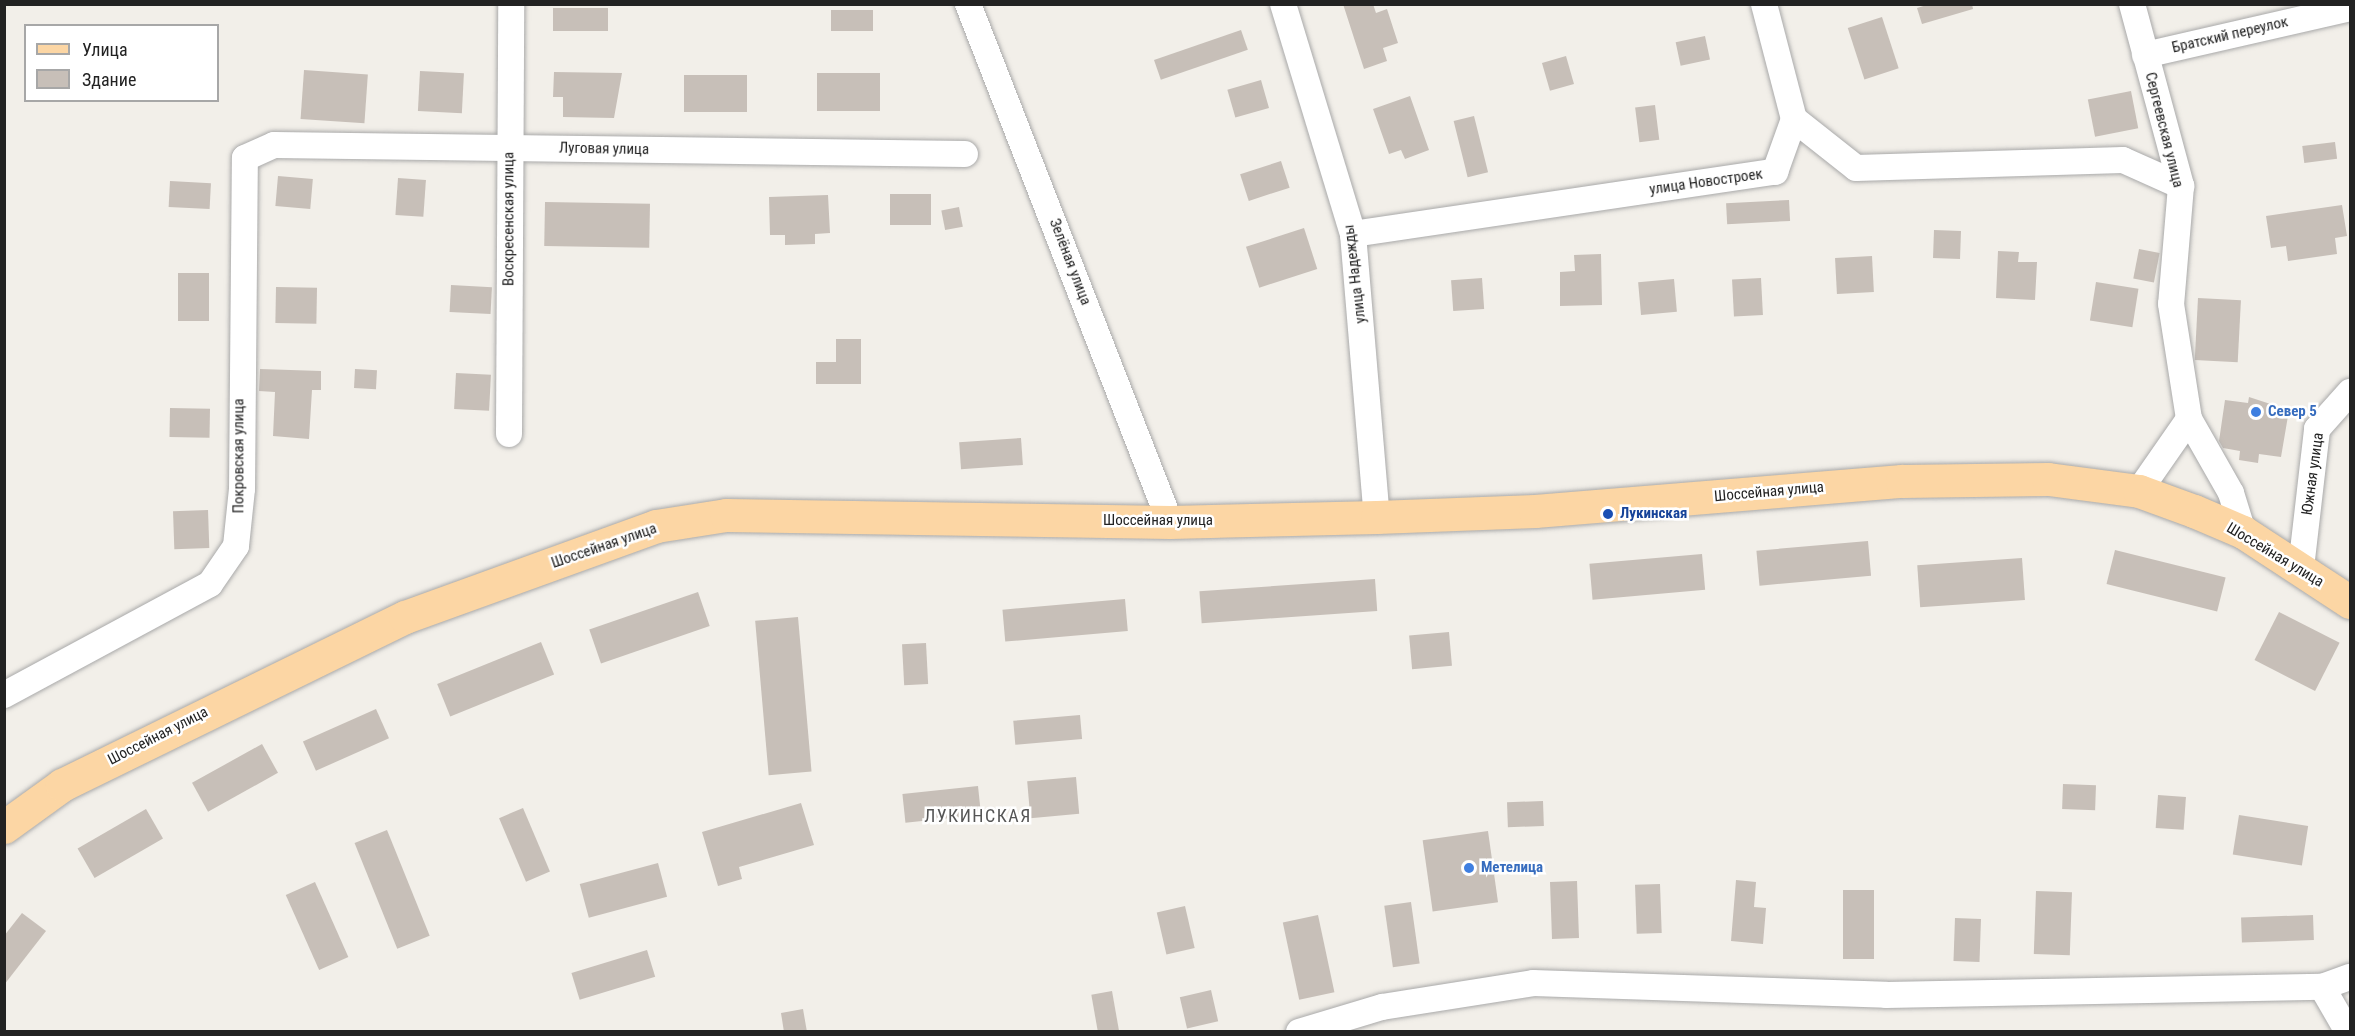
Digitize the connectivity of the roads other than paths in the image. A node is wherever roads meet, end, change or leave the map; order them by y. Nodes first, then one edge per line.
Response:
1 (511, 4) edge
2 (968, 4) edge
3 (1283, 4) edge
4 (1764, 4) edge
5 (2132, 4) edge
6 (2350, 8) edge
7 (2145, 55) junction
8 (1794, 119) junction
9 (508, 148) junction
10 (965, 154) dead end
11 (245, 158) joint
12 (2181, 186) junction
13 (1353, 234) junction
14 (2350, 392) edge
15 (2189, 419) junction
16 (509, 434) dead end
17 (2139, 491) junction
18 (1377, 517) junction
19 (1170, 522) junction
20 (2242, 532) junction
21 (2301, 568) junction
22 (2350, 602) edge
23 (4, 695) edge
24 (4, 827) edge
25 (2350, 976) edge
26 (2322, 987) junction
27 (1299, 1032) edge
28 (2348, 1032) edge

1 - 9 street, Воскресенская улица
2 - 19 street, Зелёная улица
3 - 13 street, улица Надежды
4 - 8 street
5 - 7 street, Сергеевская улица
6 - 7 street, Братский переулок
7 - 12 street, Сергеевская улица
8 - 12 street
8 - 13 street, улица Новостроек
9 - 10 street, Луговая улица
9 - 11 street, Луговая улица
9 - 16 street, Воскресенская улица
11 - 23 street, Покровская улица
12 - 15 street, Сергеевская улица
13 - 18 street, улица Надежды
14 - 21 street, Южная улица
15 - 17 street
15 - 20 street
17 - 18 main road, Шоссейная улица
17 - 20 main road, Шоссейная улица
18 - 19 main road, Шоссейная улица
19 - 24 main road, Шоссейная улица
20 - 21 main road, Шоссейная улица
21 - 22 main road, Шоссейная улица
25 - 26 street
26 - 27 street
26 - 28 street

